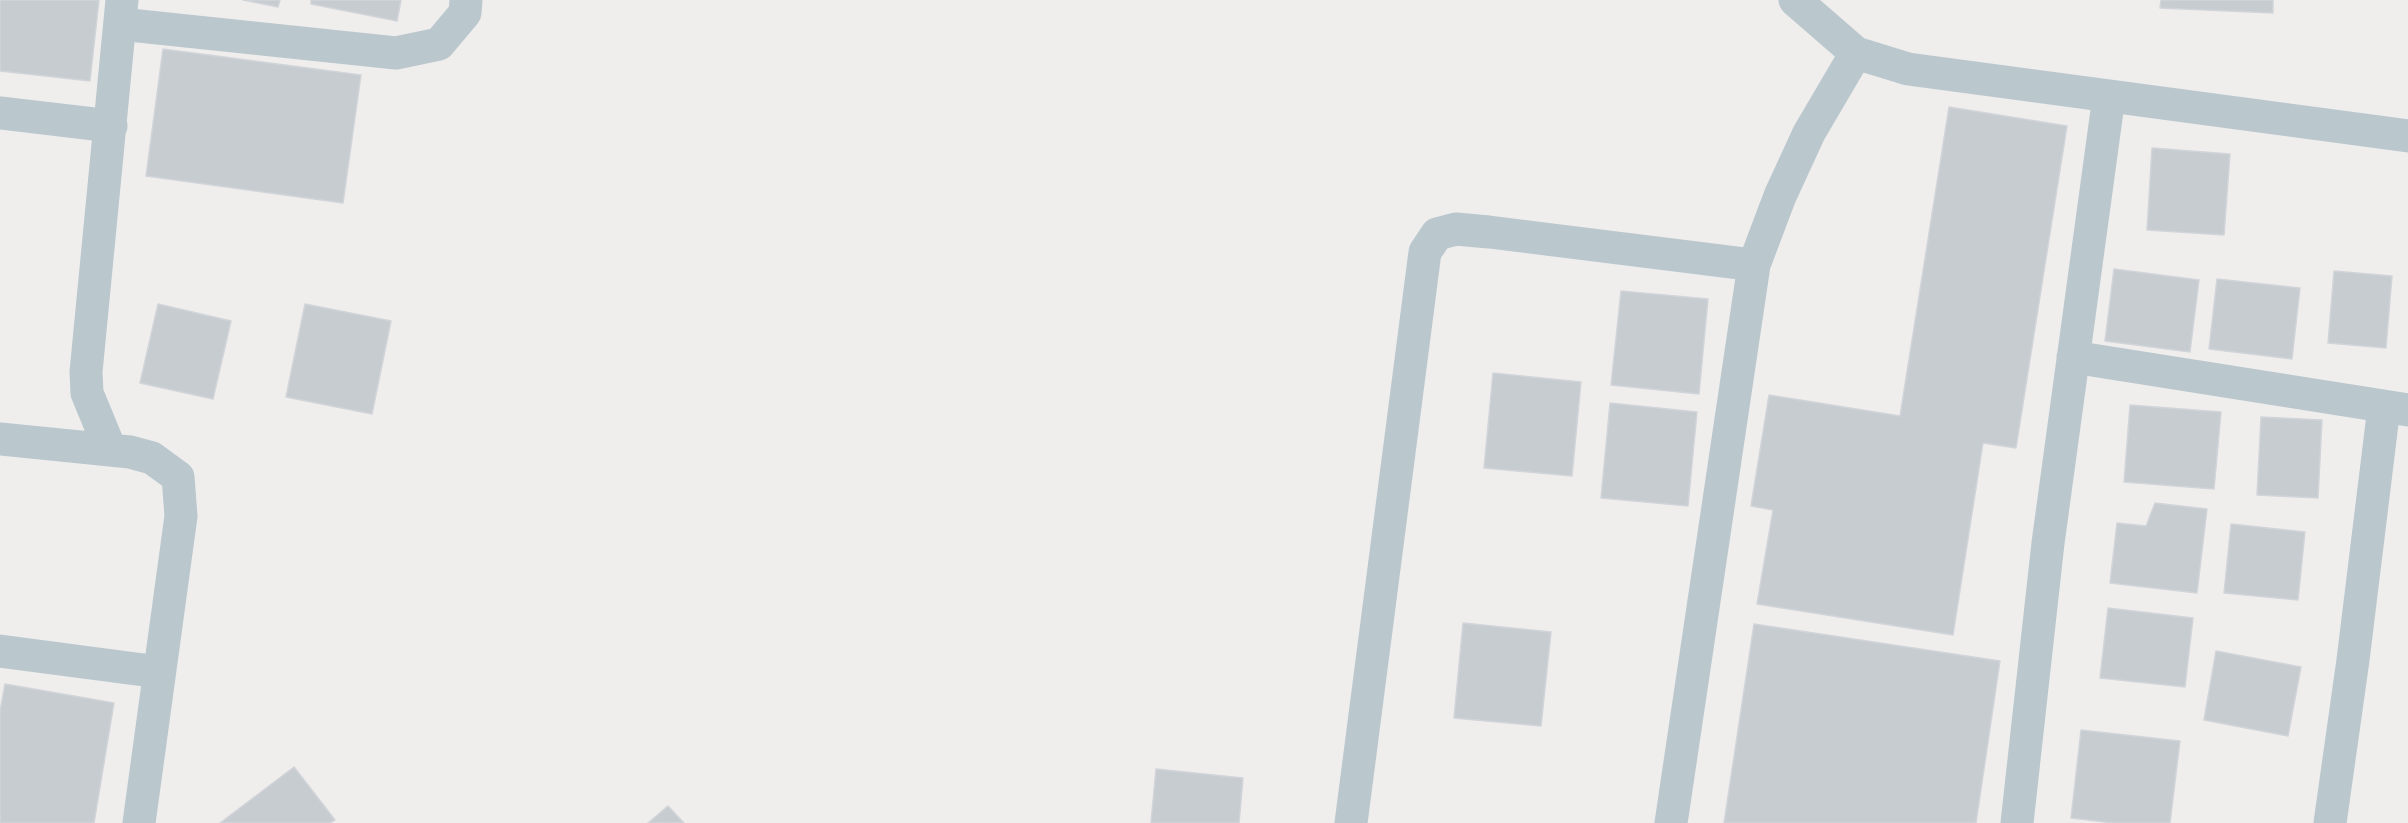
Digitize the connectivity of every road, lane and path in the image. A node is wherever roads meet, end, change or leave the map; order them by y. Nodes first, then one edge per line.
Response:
1 (466, 0) edge
2 (1795, 0) edge
3 (121, 12) edge
4 (1856, 53) junction
5 (2109, 96) junction
6 (0, 113) edge
7 (111, 126) junction
8 (2408, 136) edge
9 (1754, 265) junction
10 (2073, 357) junction
11 (2396, 408) edge
12 (0, 439) edge
13 (110, 449) junction
14 (0, 651) edge
15 (159, 672) junction
16 (139, 823) edge
17 (1351, 823) edge
18 (1671, 823) edge
19 (2017, 823) edge
20 (2330, 823) edge

1 - 3 street
2 - 4 street
3 - 7 street
4 - 5 street
4 - 9 street
5 - 8 street
5 - 10 street
6 - 7 street
7 - 13 street
9 - 17 street
9 - 18 street
10 - 11 street
10 - 19 street
11 - 20 street
12 - 13 street
13 - 15 street
14 - 15 street
15 - 16 street

